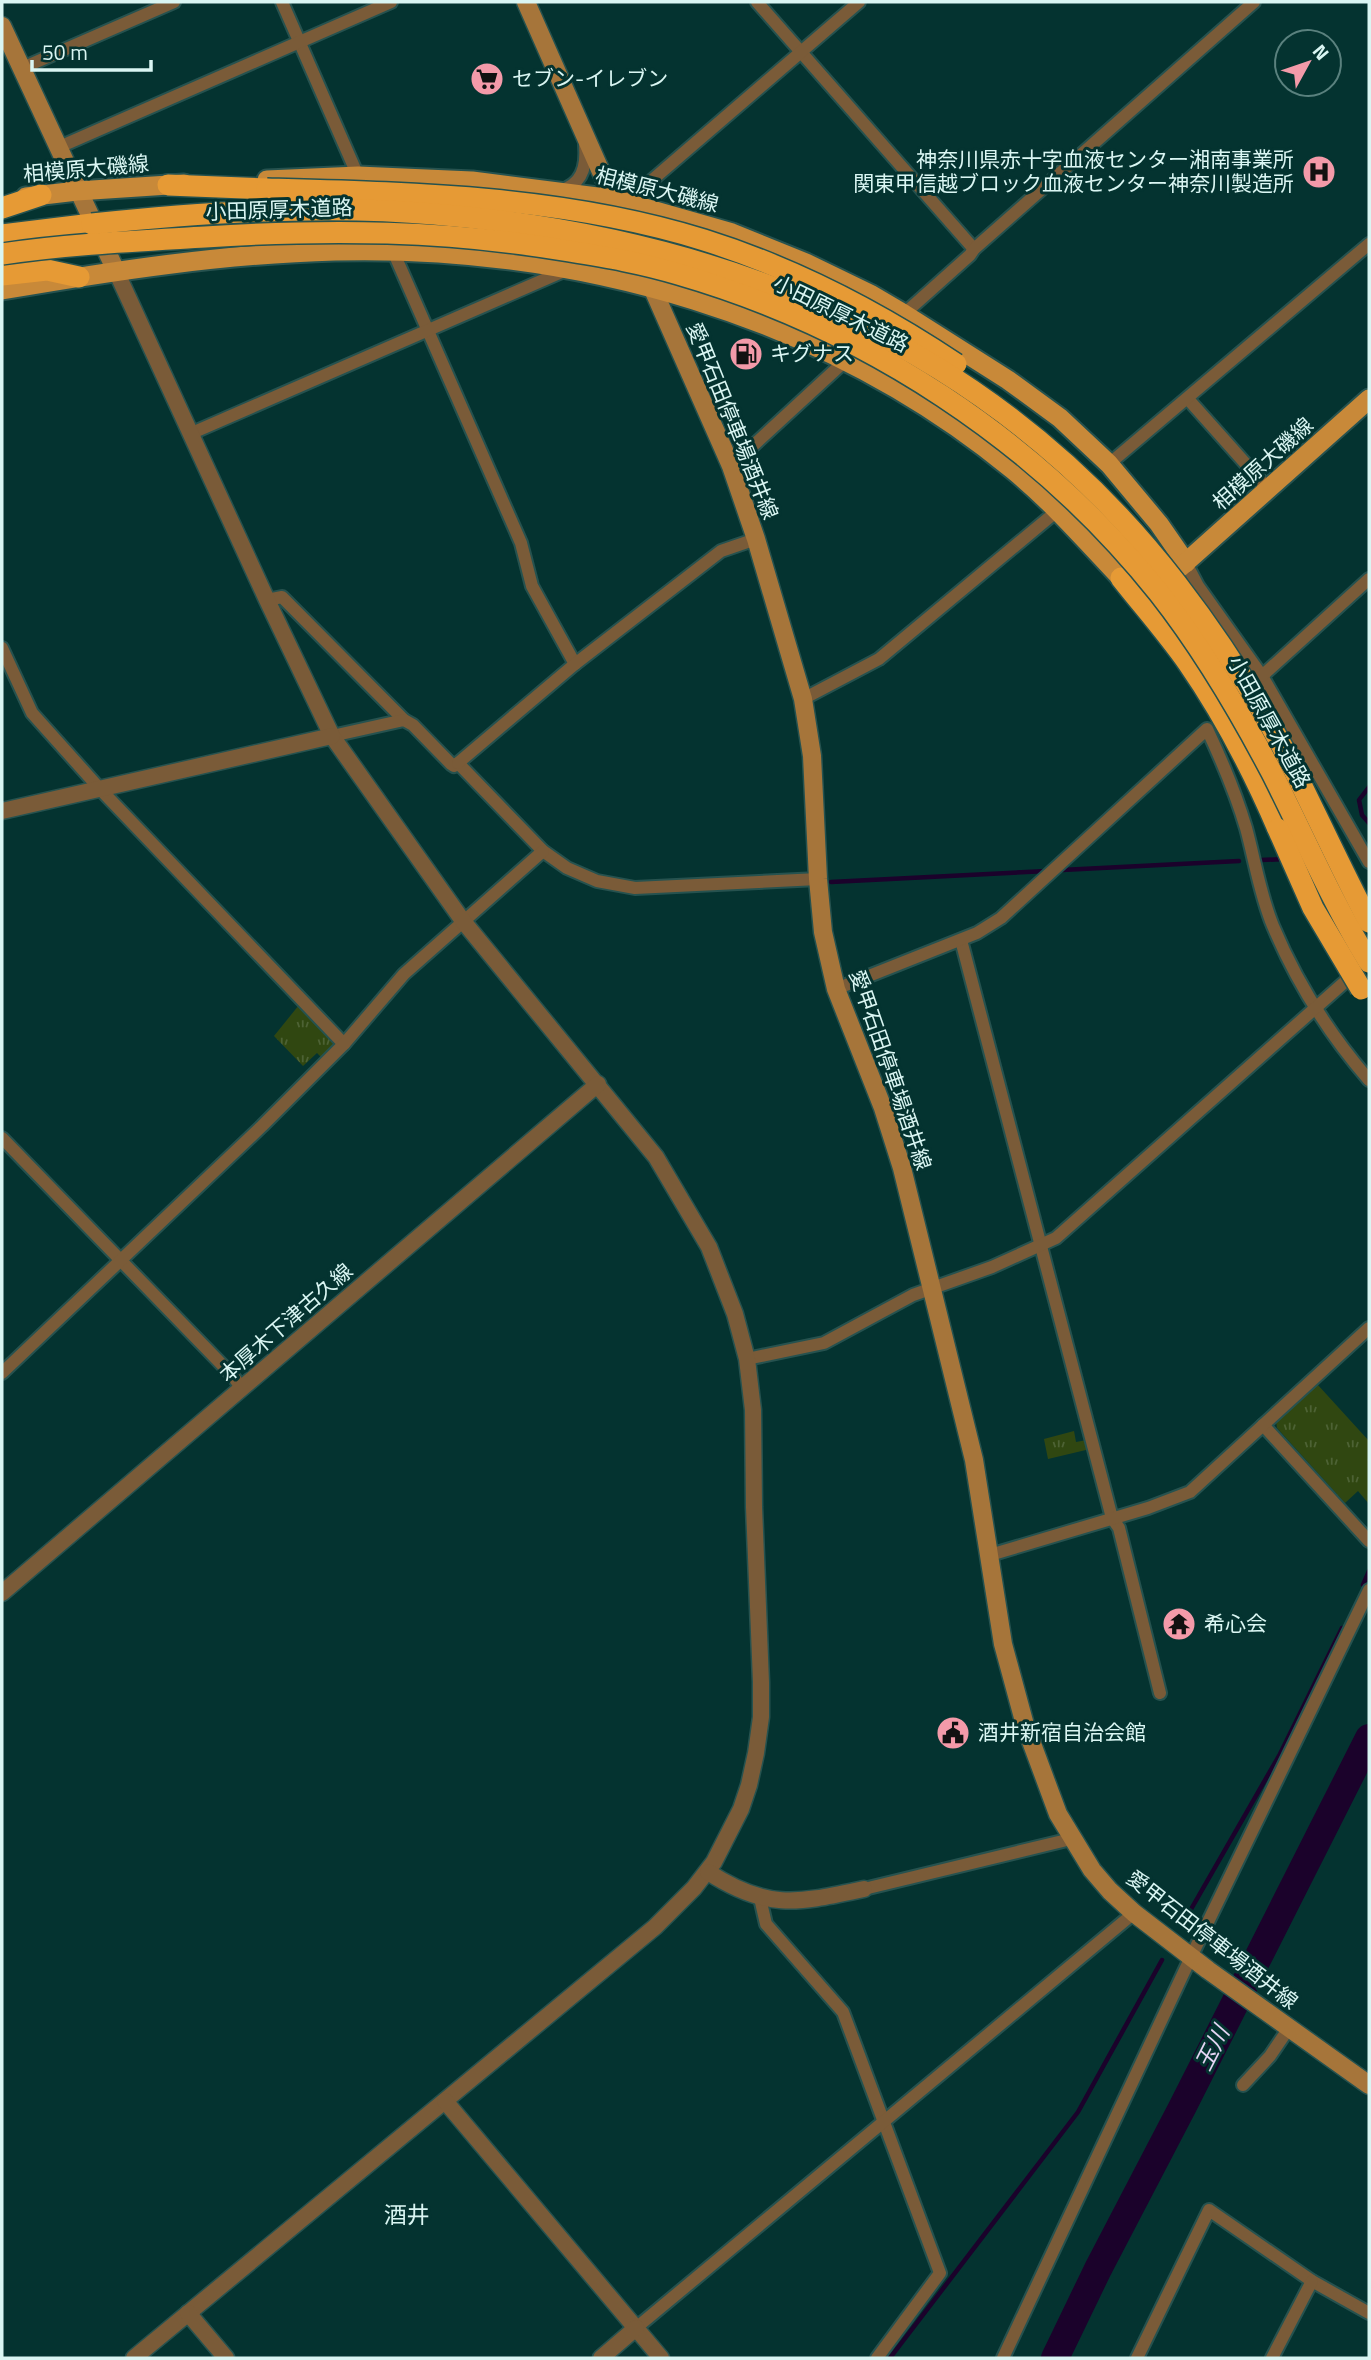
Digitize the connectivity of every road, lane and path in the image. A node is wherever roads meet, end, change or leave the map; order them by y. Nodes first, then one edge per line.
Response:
1 (282, 2) edge
2 (391, 2) edge
3 (526, 2) edge
4 (757, 2) edge
5 (859, 2) edge
6 (1254, 2) edge
7 (177, 5) edge
8 (2, 26) edge
9 (300, 43) junction
10 (802, 53) junction
11 (20, 68) junction
12 (584, 134) junction
13 (57, 148) junction
14 (358, 176) junction
15 (168, 185) junction
16 (77, 191) junction
17 (556, 192) junction
18 (41, 195) junction
19 (612, 199) junction
20 (2, 200) edge
21 (2, 208) edge
22 (2, 235) edge
23 (1369, 244) edge
24 (974, 249) junction
25 (393, 251) junction
26 (2, 254) edge
27 (567, 269) junction
28 (116, 271) junction
29 (2, 275) edge
30 (79, 277) junction
31 (651, 288) junction
32 (2, 290) edge
33 (904, 314) junction
34 (428, 329) junction
35 (845, 361) junction
36 (1188, 399) junction
37 (1369, 399) edge
38 (191, 433) junction
39 (1109, 464) junction
40 (731, 466) junction
41 (1091, 489) junction
42 (1269, 490) junction
43 (1057, 511) junction
44 (756, 539) junction
45 (1186, 563) junction
46 (1121, 578) junction
47 (1369, 579) edge
48 (267, 600) junction
49 (2, 648) edge
50 (575, 664) junction
51 (1262, 676) junction
52 (803, 699) junction
53 (404, 720) junction
54 (332, 736) junction
55 (458, 763) junction
56 (100, 789) junction
57 (2, 811) edge
58 (543, 851) junction
59 (1369, 862) edge
60 (818, 879) junction
61 (463, 921) junction
62 (1369, 922) edge
63 (961, 940) junction
64 (1369, 961) edge
65 (836, 989) junction
66 (1365, 995) edge
67 (1316, 1006) junction
68 (344, 1044) junction
69 (1369, 1080) edge
70 (598, 1084) junction
71 (2, 1138) edge
72 (1041, 1246) junction
73 (121, 1259) junction
74 (933, 1289) junction
75 (1369, 1328) edge
76 (747, 1359) junction
77 (2, 1373) edge
78 (242, 1389) junction
79 (1263, 1426) junction
80 (1112, 1518) junction
81 (1369, 1541) edge
82 (990, 1555) junction
83 (1369, 1590) edge
84 (2, 1593) edge
85 (1160, 1693) dead end
86 (1072, 1839) junction
87 (708, 1872) junction
88 (864, 1889) joint
89 (761, 1898) junction
90 (1134, 1913) junction
91 (1191, 1957) junction
92 (1286, 2026) junction
93 (1243, 2085) dead end
94 (1369, 2085) edge
95 (445, 2101) junction
96 (884, 2124) junction
97 (1312, 2281) junction
98 (188, 2313) junction
99 (1369, 2313) edge
100 (636, 2328) junction
101 (134, 2358) edge
102 (226, 2358) edge
103 (601, 2358) edge
104 (661, 2358) edge
105 (877, 2358) edge
106 (1003, 2358) edge
107 (1137, 2358) edge
108 (1272, 2358) edge

1 - 9 street
2 - 9 street
3 - 12 main road, 愛甲石田停車場酒井線
4 - 10 street
5 - 10 street
6 - 24 street
7 - 11 street
8 - 11 main road
9 - 13 street
9 - 14 street
10 - 19 street
10 - 24 street
11 - 13 main road
12 - 17 street
12 - 19 main road, 愛甲石田停車場酒井線
13 - 16 main road
14 - 15 main road, 相模原大磯線
14 - 17 main road, 相模原大磯線
15 - 16 main road, 相模原大磯線
15 - 41 highway, bridge
16 - 18 main road, 相模原大磯線
16 - 28 main road
17 - 19 main road, 相模原大磯線
18 - 20 main road, 相模原大磯線
18 - 21 highway
19 - 31 main road, 愛甲石田停車場酒井線
19 - 33 main road, 相模原大磯線
22 - 41 highway, 小田原厚木道路, bridge
23 - 36 street
24 - 33 street
25 - 27 main road
25 - 28 main road
25 - 34 street
26 - 64 highway, 小田原厚木道路, bridge
27 - 31 main road
27 - 34 street
28 - 30 main road
28 - 38 street
29 - 30 highway
30 - 32 main road
31 - 35 main road
31 - 40 main road, 愛甲石田停車場酒井線
33 - 39 main road, 相模原大磯線
34 - 38 street
34 - 50 street
35 - 40 street
35 - 43 main road
36 - 39 street
36 - 42 street
37 - 42 main road, 相模原大磯線
38 - 48 street
39 - 45 main road, 相模原大磯線
40 - 44 main road, 愛甲石田停車場酒井線
41 - 62 highway, 小田原厚木道路, bridge
42 - 45 main road, 相模原大磯線
43 - 46 main road
43 - 52 street
44 - 50 street
44 - 52 main road, 愛甲石田停車場酒井線
45 - 46 main road, 相模原大磯線
45 - 51 street
46 - 66 highway, bridge
47 - 51 street
48 - 53 street
48 - 54 street
49 - 56 street
50 - 55 street
51 - 59 street
52 - 60 main road, 愛甲石田停車場酒井線
53 - 54 street
53 - 55 street
54 - 56 street
54 - 61 street
55 - 58 street
56 - 57 street
56 - 68 street
58 - 60 street
58 - 61 street
60 - 65 main road, 愛甲石田停車場酒井線
61 - 68 street
61 - 70 street
63 - 65 street
63 - 67 street
63 - 72 street
64 - 67 street
65 - 74 main road, 愛甲石田停車場酒井線
67 - 69 street
67 - 72 street
68 - 73 street
70 - 76 street
70 - 78 street, 本厚木下津古久線
71 - 73 street
72 - 74 street
72 - 80 street
73 - 77 street
73 - 78 street
74 - 76 street
74 - 82 main road, 愛甲石田停車場酒井線
75 - 79 street
76 - 87 street
78 - 84 street, 本厚木下津古久線
79 - 80 street
79 - 81 street
80 - 82 street
80 - 85 street
82 - 86 main road, 愛甲石田停車場酒井線
83 - 91 street
86 - 88 street
86 - 90 main road, 愛甲石田停車場酒井線
87 - 89 street
87 - 95 street
88 - 89 street
89 - 96 street
90 - 91 main road, 愛甲石田停車場酒井線
90 - 96 street
91 - 92 main road, 愛甲石田停車場酒井線
91 - 106 street
92 - 93 street
92 - 94 main road, 愛甲石田停車場酒井線
95 - 98 street
95 - 100 street
96 - 100 street
96 - 105 street
97 - 99 street
97 - 107 street
97 - 108 street
98 - 101 street
98 - 102 street
100 - 103 street
100 - 104 street

